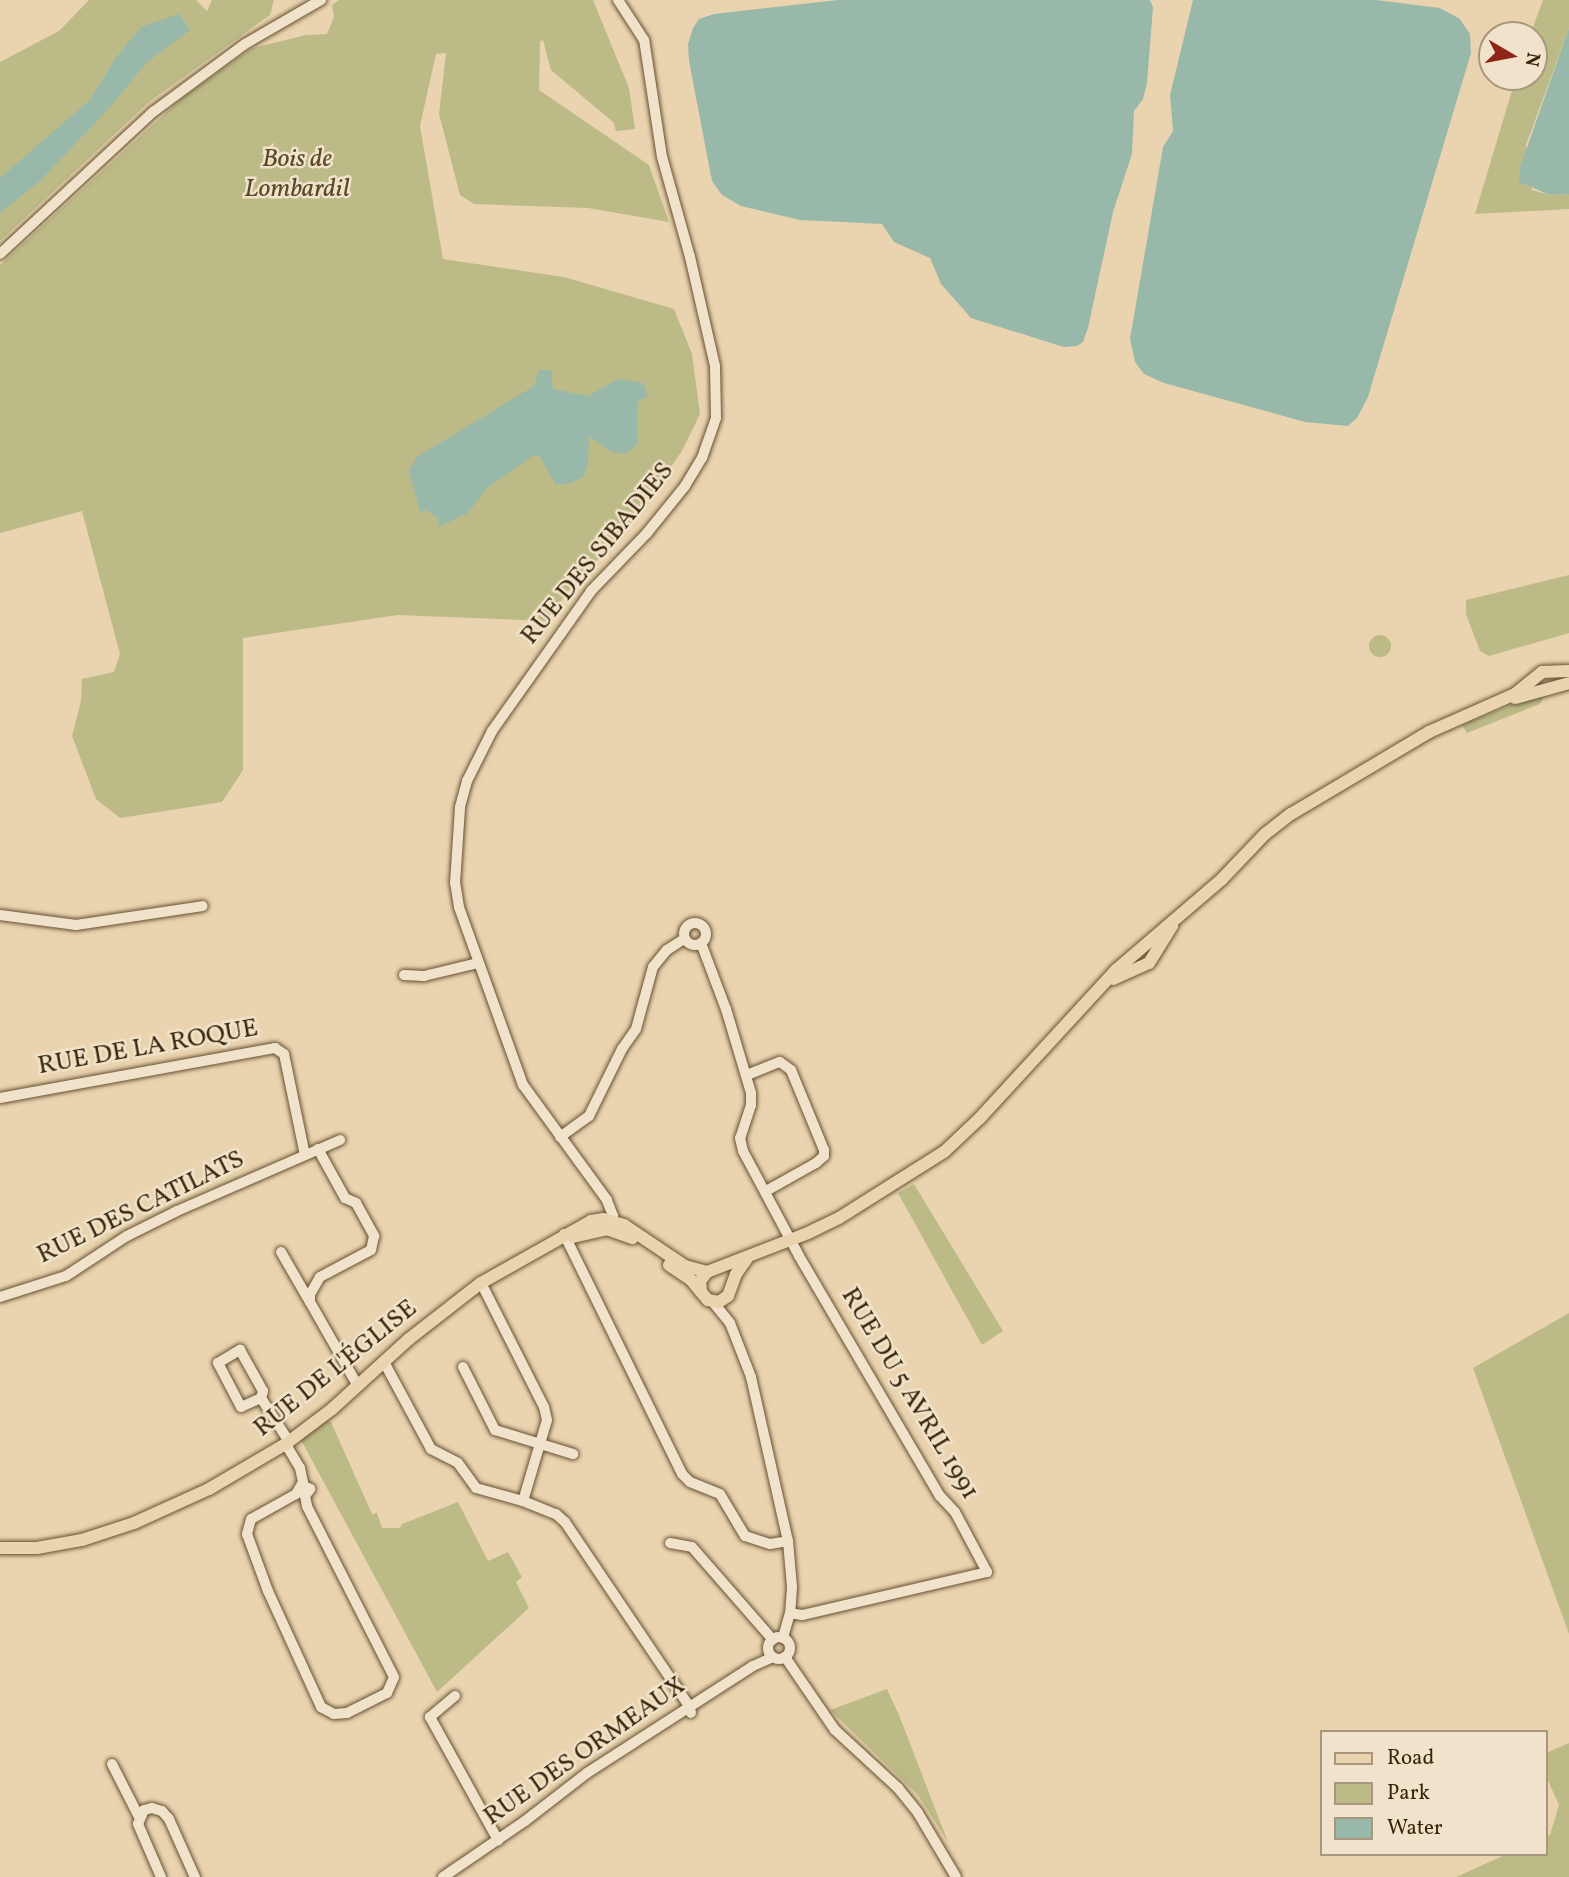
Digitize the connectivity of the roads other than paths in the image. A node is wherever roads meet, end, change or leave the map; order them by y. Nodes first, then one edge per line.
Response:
1 (321, 0) edge
2 (618, 0) edge
3 (0, 254) edge
4 (1569, 671) edge
5 (1569, 683) edge
6 (1485, 708) junction
7 (203, 906) dead end
8 (0, 915) edge
9 (684, 939) junction
10 (701, 943) junction
11 (478, 963) junction
12 (404, 975) dead end
13 (747, 1074) junction
14 (0, 1098) edge
15 (560, 1137) junction
16 (340, 1140) dead end
17 (318, 1149) junction
18 (305, 1155) junction
19 (766, 1191) junction
20 (608, 1223) junction
21 (567, 1240) junction
22 (790, 1240) junction
23 (281, 1252) dead end
24 (748, 1258) junction
25 (713, 1271) junction
26 (481, 1283) junction
27 (732, 1288) junction
28 (701, 1292) junction
29 (0, 1297) edge
30 (310, 1302) junction
31 (713, 1302) junction
32 (730, 1323) junction
33 (384, 1362) junction
34 (463, 1367) dead end
35 (358, 1386) junction
36 (261, 1398) junction
37 (287, 1443) junction
38 (540, 1445) junction
39 (573, 1454) dead end
40 (302, 1485) junction
41 (523, 1501) junction
42 (788, 1541) junction
43 (670, 1543) dead end
44 (0, 1548) edge
45 (790, 1613) junction
46 (775, 1645) junction
47 (785, 1657) junction
48 (455, 1696) dead end
49 (690, 1710) junction
50 (112, 1764) dead end
51 (139, 1816) junction
52 (498, 1840) junction
53 (161, 1877) edge
54 (195, 1877) edge
55 (443, 1877) edge
56 (956, 1877) edge

1 - 3 street
2 - 11 street, RUE DES SIBADIES
4 - 6 main road
5 - 6 main road
6 - 22 main road
7 - 8 street
9 - 10 street
9 - 10 street
9 - 15 street
10 - 13 street, RUE DU 5 AVRIL 1991
11 - 12 street
11 - 15 street, RUE DES SIBADIES
13 - 19 street, RUE DU 5 AVRIL 1991
13 - 19 street
14 - 18 street, RUE DE LA ROQUE
15 - 20 street, RUE DES SIBADIES
16 - 17 street, RUE DES CATILATS
17 - 18 street, RUE DES CATILATS
17 - 30 street
18 - 29 street, RUE DES CATILATS
19 - 22 street, RUE DU 5 AVRIL 1991
20 - 21 main road, RUE DE L'ÉGLISE
20 - 25 main road
20 - 28 main road
21 - 26 main road, RUE DE L'ÉGLISE
21 - 42 street
22 - 24 main road
22 - 45 street, RUE DU 5 AVRIL 1991
23 - 30 street
24 - 25 main road
24 - 27 main road
25 - 27 main road
25 - 28 main road
26 - 33 main road, RUE DE L'ÉGLISE
26 - 38 street
27 - 31 main road
27 - 32 street, RUE DES ORMEAUX
28 - 31 main road
30 - 35 street
31 - 32 street, RUE DES ORMEAUX
32 - 42 street, RUE DES ORMEAUX
33 - 35 main road, RUE DE L'ÉGLISE
33 - 41 street
34 - 38 street
35 - 37 main road, RUE DE L'ÉGLISE
36 - 36 street
36 - 37 street
37 - 40 street
37 - 44 main road, RUE DE L'ÉGLISE
38 - 39 street
38 - 41 street
40 - 40 street
41 - 49 street
42 - 45 street, RUE DES ORMEAUX
43 - 46 street
45 - 46 street, RUE DES ORMEAUX
46 - 47 street
46 - 47 street, RUE DES ORMEAUX
46 - 49 street, RUE DES ORMEAUX
47 - 56 street
48 - 52 street
49 - 52 street, RUE DES ORMEAUX
50 - 51 street
51 - 53 street
51 - 54 street
52 - 55 street, RUE DES ORMEAUX

